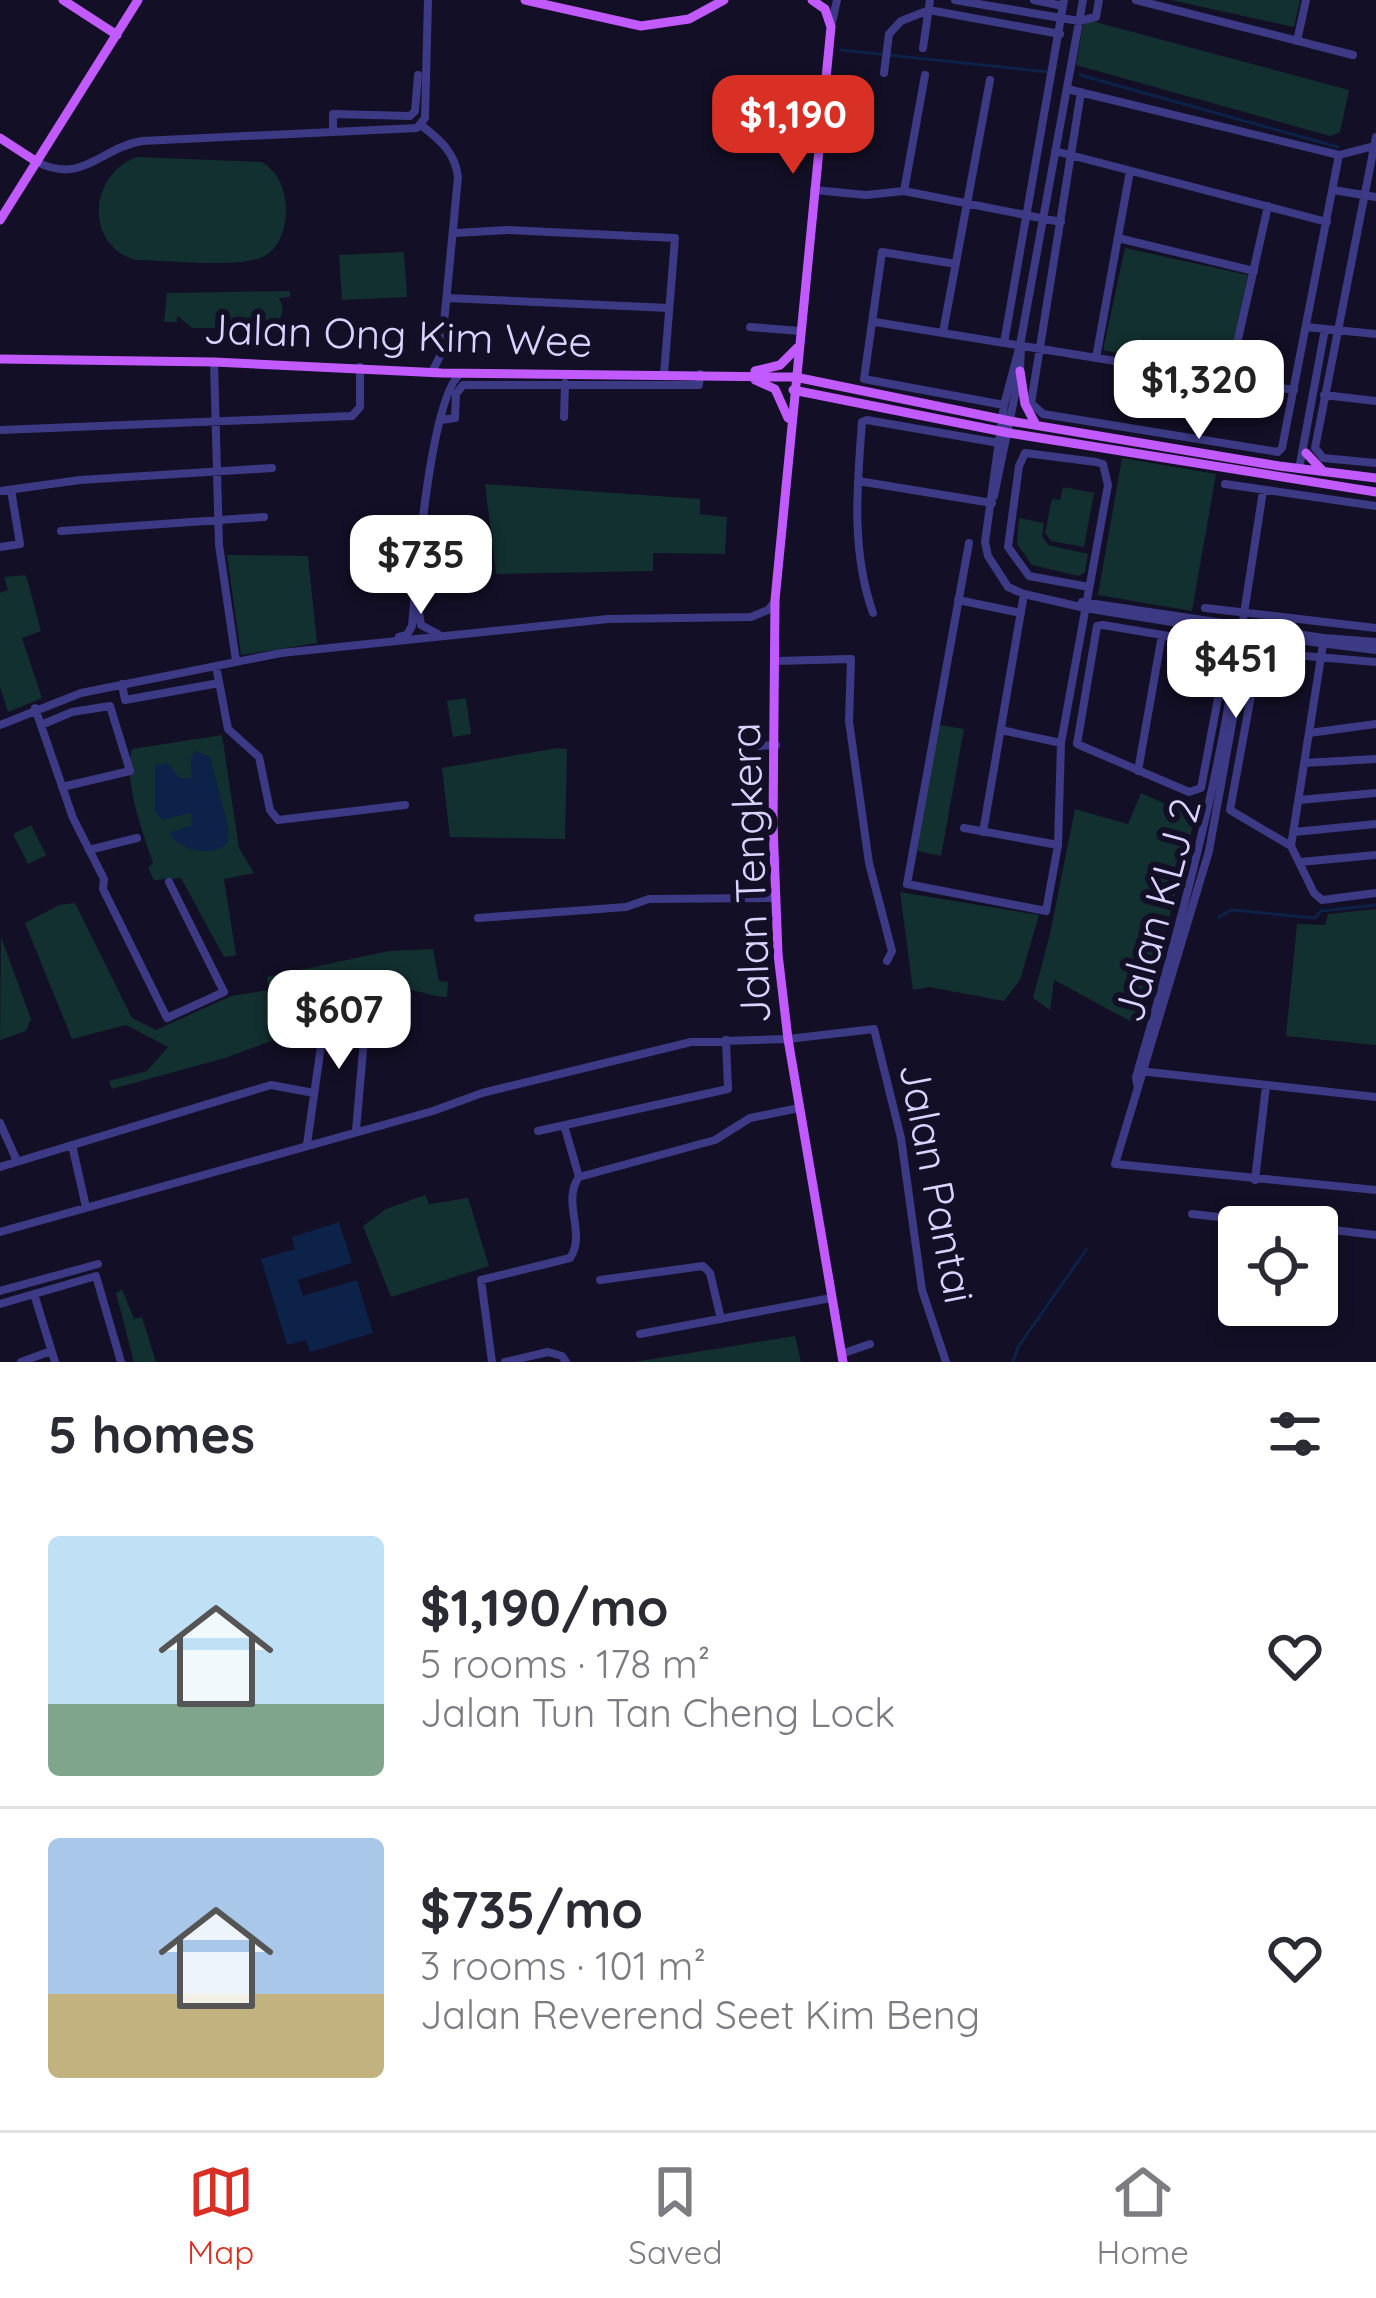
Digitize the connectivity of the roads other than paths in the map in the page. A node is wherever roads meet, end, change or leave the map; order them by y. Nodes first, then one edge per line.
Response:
1 (63, 0) edge
2 (138, 0) edge
3 (428, 0) edge
4 (525, 0) edge
5 (724, 0) edge
6 (812, 0) edge
7 (836, 0) edge
8 (955, 0) edge
9 (1034, 0) edge
10 (1083, 0) edge
11 (1099, 0) edge
12 (1136, 0) edge
13 (1306, 0) edge
14 (710, 2) edge
15 (1064, 3) edge
16 (1163, 3) edge
17 (929, 5) edge
18 (1062, 19) junction
19 (1078, 21) junction
20 (831, 27) junction
21 (1060, 34) junction
22 (117, 35) junction
23 (1297, 40) junction
24 (923, 48) dead end
25 (1353, 55) dead end
26 (884, 74) dead end
27 (418, 75) dead end
28 (926, 75) dead end
29 (990, 80) dead end
30 (1066, 89) junction
31 (1082, 92) junction
32 (421, 125) junction
33 (333, 132) junction
34 (0, 138) edge
35 (1376, 143) edge
36 (1055, 151) junction
37 (1071, 154) junction
38 (1340, 155) junction
39 (37, 162) junction
40 (1130, 170) junction
41 (814, 190) junction
42 (1333, 190) junction
43 (904, 191) junction
44 (1365, 194) junction
45 (1376, 197) edge
46 (967, 204) junction
47 (1268, 206) junction
48 (1028, 215) junction
49 (1044, 218) junction
50 (0, 220) edge
51 (1061, 222) junction
52 (1327, 222) junction
53 (454, 232) junction
54 (1118, 238) junction
55 (956, 264) junction
56 (1253, 271) junction
57 (447, 298) junction
58 (669, 308) junction
59 (875, 322) junction
60 (750, 327) dead end
61 (1306, 327) junction
62 (1325, 329) junction
63 (1337, 330) junction
64 (800, 332) junction
65 (943, 333) junction
66 (1376, 334) edge
67 (1004, 343) junction
68 (799, 346) junction
69 (1020, 346) junction
70 (1040, 348) junction
71 (441, 354) junction
72 (1096, 358) junction
73 (0, 359) edge
74 (214, 362) junction
75 (360, 367) junction
76 (1020, 371) junction
77 (432, 372) junction
78 (447, 373) junction
79 (461, 373) junction
80 (664, 374) junction
81 (700, 374) junction
82 (732, 374) junction
83 (795, 377) junction
84 (565, 378) junction
85 (818, 380) junction
86 (1229, 380) junction
87 (793, 390) junction
88 (1294, 390) junction
89 (816, 394) junction
90 (1319, 394) junction
91 (1376, 401) edge
92 (1004, 405) junction
93 (564, 417) dead end
94 (214, 420) junction
95 (441, 420) junction
96 (1006, 420) junction
97 (1036, 425) junction
98 (790, 426) junction
99 (0, 430) edge
100 (1002, 436) junction
101 (1306, 458) junction
102 (1376, 463) edge
103 (272, 468) dead end
104 (1002, 469) junction
105 (214, 471) junction
106 (1376, 478) edge
107 (857, 481) junction
108 (1017, 481) junction
109 (1300, 482) junction
110 (1226, 484) dead end
111 (6, 491) edge
112 (1263, 491) junction
113 (1376, 492) edge
114 (993, 500) junction
115 (1376, 506) edge
116 (264, 517) dead end
117 (217, 519) junction
118 (61, 531) dead end
119 (969, 543) dead end
120 (0, 547) edge
121 (1089, 587) junction
122 (415, 593) junction
123 (1024, 594) junction
124 (775, 599) junction
125 (958, 599) junction
126 (1086, 604) junction
127 (1205, 608) dead end
128 (873, 613) dead end
129 (1021, 613) junction
130 (751, 617) junction
131 (1376, 627) edge
132 (1243, 628) junction
133 (775, 632) junction
134 (458, 634) junction
135 (1162, 634) junction
136 (386, 640) junction
137 (1323, 642) junction
138 (1375, 646) edge
139 (1237, 648) junction
140 (1259, 652) junction
141 (1321, 658) junction
142 (776, 661) junction
143 (236, 662) junction
144 (1376, 662) edge
145 (216, 666) junction
146 (219, 683) junction
147 (122, 684) junction
148 (35, 708) junction
149 (1376, 724) edge
150 (0, 725) edge
151 (40, 725) junction
152 (1001, 730) junction
153 (1309, 733) junction
154 (1061, 743) junction
155 (776, 745) junction
156 (742, 747) dead end
157 (1376, 759) edge
158 (1304, 763) junction
159 (1138, 771) junction
160 (62, 787) junction
161 (1376, 793) edge
162 (1298, 800) junction
163 (405, 806) dead end
164 (1376, 824) edge
165 (964, 828) dead end
166 (983, 832) junction
167 (1293, 832) junction
168 (137, 838) dead end
169 (1058, 845) junction
170 (1291, 847) junction
171 (89, 850) junction
172 (1376, 855) edge
173 (1299, 862) junction
174 (169, 882) dead end
175 (1376, 893) edge
176 (775, 898) junction
177 (478, 918) dead end
178 (887, 961) dead end
179 (366, 1017) dead end
180 (323, 1032) dead end
181 (788, 1039) junction
182 (726, 1040) junction
183 (1141, 1071) junction
184 (1266, 1085) junction
185 (314, 1093) junction
186 (1376, 1097) edge
187 (799, 1108) junction
188 (0, 1123) edge
189 (564, 1125) junction
190 (356, 1130) junction
191 (538, 1131) dead end
192 (307, 1144) junction
193 (72, 1145) junction
194 (17, 1161) junction
195 (0, 1167) edge
196 (579, 1177) junction
197 (1256, 1180) junction
198 (1376, 1190) edge
199 (86, 1208) junction
200 (1192, 1214) dead end
201 (1218, 1217) edge
202 (1338, 1230) edge
203 (0, 1232) edge
204 (1376, 1234) edge
205 (98, 1264) dead end
206 (600, 1280) dead end
207 (0, 1291) edge
208 (34, 1294) junction
209 (831, 1298) junction
210 (0, 1304) edge
211 (721, 1319) junction
212 (640, 1334) dead end
213 (870, 1344) dead end
214 (51, 1351) junction
215 (842, 1358) edge
216 (24, 1361) edge
217 (55, 1362) edge
218 (121, 1362) edge
219 (492, 1362) edge
220 (505, 1362) edge
221 (566, 1362) edge
222 (946, 1362) edge

1 - 22 main road
2 - 22 main road
3 - 32 street
4 - 14 main road
5 - 14 main road
6 - 20 main road
7 - 20 street
8 - 18 street
9 - 15 street
10 - 19 street
11 - 19 street
12 - 16 street
13 - 23 street
15 - 18 street
16 - 23 street
17 - 21 street
17 - 24 street
17 - 26 street
18 - 19 street
18 - 21 street
19 - 30 street
20 - 41 main road, Jalan Tengkera
21 - 48 street
22 - 39 main road
23 - 25 street
27 - 33 street
28 - 43 street
29 - 46 street
30 - 31 street
30 - 36 street
31 - 37 street
31 - 38 street
32 - 33 street
32 - 53 street
33 - 39 street
34 - 39 main road
35 - 38 street
35 - 44 street
36 - 37 street
36 - 49 street
37 - 40 street
37 - 51 street
38 - 42 street
39 - 50 main road
40 - 47 street
40 - 54 street
41 - 43 street
41 - 64 main road, Jalan Tengkera
42 - 44 street
42 - 52 street
43 - 46 street
44 - 45 street
44 - 63 street
46 - 48 street
46 - 55 street
47 - 52 street
47 - 56 street
48 - 49 street
48 - 67 street
49 - 51 street
49 - 69 street
51 - 70 street
52 - 61 street
53 - 57 street
53 - 58 street
54 - 56 street
54 - 72 street
55 - 59 street
55 - 65 street
56 - 86 street
57 - 58 street
57 - 71 street
58 - 80 street
59 - 65 street
59 - 92 street
60 - 64 street
61 - 62 street
61 - 88 street
62 - 63 street
62 - 90 street
63 - 66 street
63 - 90 street
64 - 68 main road, Jalan Tengkera
65 - 67 street
67 - 69 street
68 - 82 main road
68 - 83 main road, Jalan Tengkera
68 - 85 main road
69 - 70 street
69 - 76 street
69 - 92 street
70 - 72 street
70 - 88 street
71 - 77 street
71 - 78 street
72 - 86 street
73 - 74 main road, Jalan Ong Kim Wee
74 - 75 main road, Jalan Ong Kim Wee
74 - 94 street
75 - 77 main road, Jalan Ong Kim Wee
75 - 94 street
76 - 96 street
76 - 97 main road
77 - 78 main road, Jalan Ong Kim Wee
78 - 79 main road, Jalan Ong Kim Wee
79 - 84 main road, Jalan Ong Kim Wee
79 - 95 street
80 - 81 main road, Jalan Ong Kim Wee
80 - 84 main road, Jalan Ong Kim Wee
81 - 82 main road, Jalan Ong Kim Wee
81 - 84 street
82 - 83 main road, Jalan Ong Kim Wee
82 - 98 main road
83 - 85 main road, Jalan Ong Kim Wee
83 - 87 main road, Jalan Tengkera
84 - 93 street
84 - 95 street
85 - 96 main road, Jalan Ong Kim Wee
86 - 88 street
87 - 89 main road
87 - 98 main road, Jalan Tengkera
89 - 98 main road
89 - 100 main road
90 - 91 street
90 - 101 street
92 - 96 street
94 - 99 street
94 - 105 street
95 - 122 street
96 - 97 main road, Jalan Ong Kim Wee
96 - 100 street
97 - 101 main road, Jalan Ong Kim Wee
98 - 124 main road, Jalan Tengkera
100 - 104 street
100 - 107 street
100 - 109 main road
100 - 114 street
101 - 102 street
101 - 106 main road, Jalan Ong Kim Wee
101 - 109 street
103 - 105 street
104 - 108 street
104 - 114 street
105 - 111 street
105 - 117 street
107 - 114 street
107 - 128 street
108 - 121 street
108 - 121 street
109 - 113 main road
110 - 112 street
111 - 120 street
112 - 115 street
112 - 132 street, Jalan KLJ 2
114 - 123 street
116 - 117 street
117 - 118 street
117 - 143 street
119 - 125 street
121 - 126 street
122 - 134 street
122 - 136 street
123 - 126 street
123 - 129 street
124 - 130 street
124 - 133 main road, Jalan Tengkera
125 - 129 street
125 - 169 street
126 - 132 street
126 - 132 street
126 - 154 street
127 - 132 street
129 - 152 street
130 - 133 street
130 - 134 street
131 - 132 street
131 - 138 street
132 - 137 street
132 - 137 street
132 - 139 street, Jalan KLJ 2
133 - 142 main road, Jalan Tengkera
134 - 136 street
135 - 139 street
135 - 159 street
135 - 159 street
136 - 143 street
137 - 138 street
137 - 141 street
139 - 140 street
139 - 159 street
139 - 183 street, Jalan KLJ 2
140 - 141 street
140 - 170 street
141 - 144 street
141 - 153 street
142 - 155 main road, Jalan Tengkera
142 - 178 street
143 - 145 street
145 - 146 street
145 - 147 street
146 - 147 street
146 - 163 street
147 - 148 street
148 - 150 street
148 - 151 street
149 - 153 street
151 - 160 street
151 - 160 street
152 - 154 street
152 - 166 street
153 - 158 street
154 - 169 street
155 - 156 street
155 - 176 main road, Jalan Tengkera
157 - 158 street
158 - 162 street
160 - 171 street
161 - 162 street
162 - 167 street
164 - 167 street
165 - 166 street
166 - 169 street
167 - 170 street
168 - 171 street
170 - 173 street
171 - 174 street
172 - 173 street
173 - 175 street
176 - 177 street
176 - 181 main road, Jalan Tengkera
179 - 190 street
180 - 185 street
181 - 182 street
181 - 187 main road, Jalan Tengkera
181 - 222 street, Jalan Pantai
182 - 189 street
182 - 190 street
183 - 184 street
183 - 197 street, Jalan KLJ 2
184 - 186 street
184 - 197 street
185 - 192 street
185 - 193 street
187 - 196 street
187 - 209 main road, Jalan Tengkera
188 - 194 street
189 - 191 street
189 - 196 street
190 - 192 street
192 - 199 street
193 - 194 street
193 - 199 street
194 - 195 street
196 - 219 street
197 - 198 street
199 - 203 street
200 - 201 street
202 - 204 street
205 - 207 street
206 - 211 street
208 - 210 street
208 - 214 street
208 - 218 street
209 - 211 street
209 - 215 main road, Jalan Tengkera
211 - 212 street
213 - 215 street
214 - 216 street
214 - 217 street
220 - 221 street

